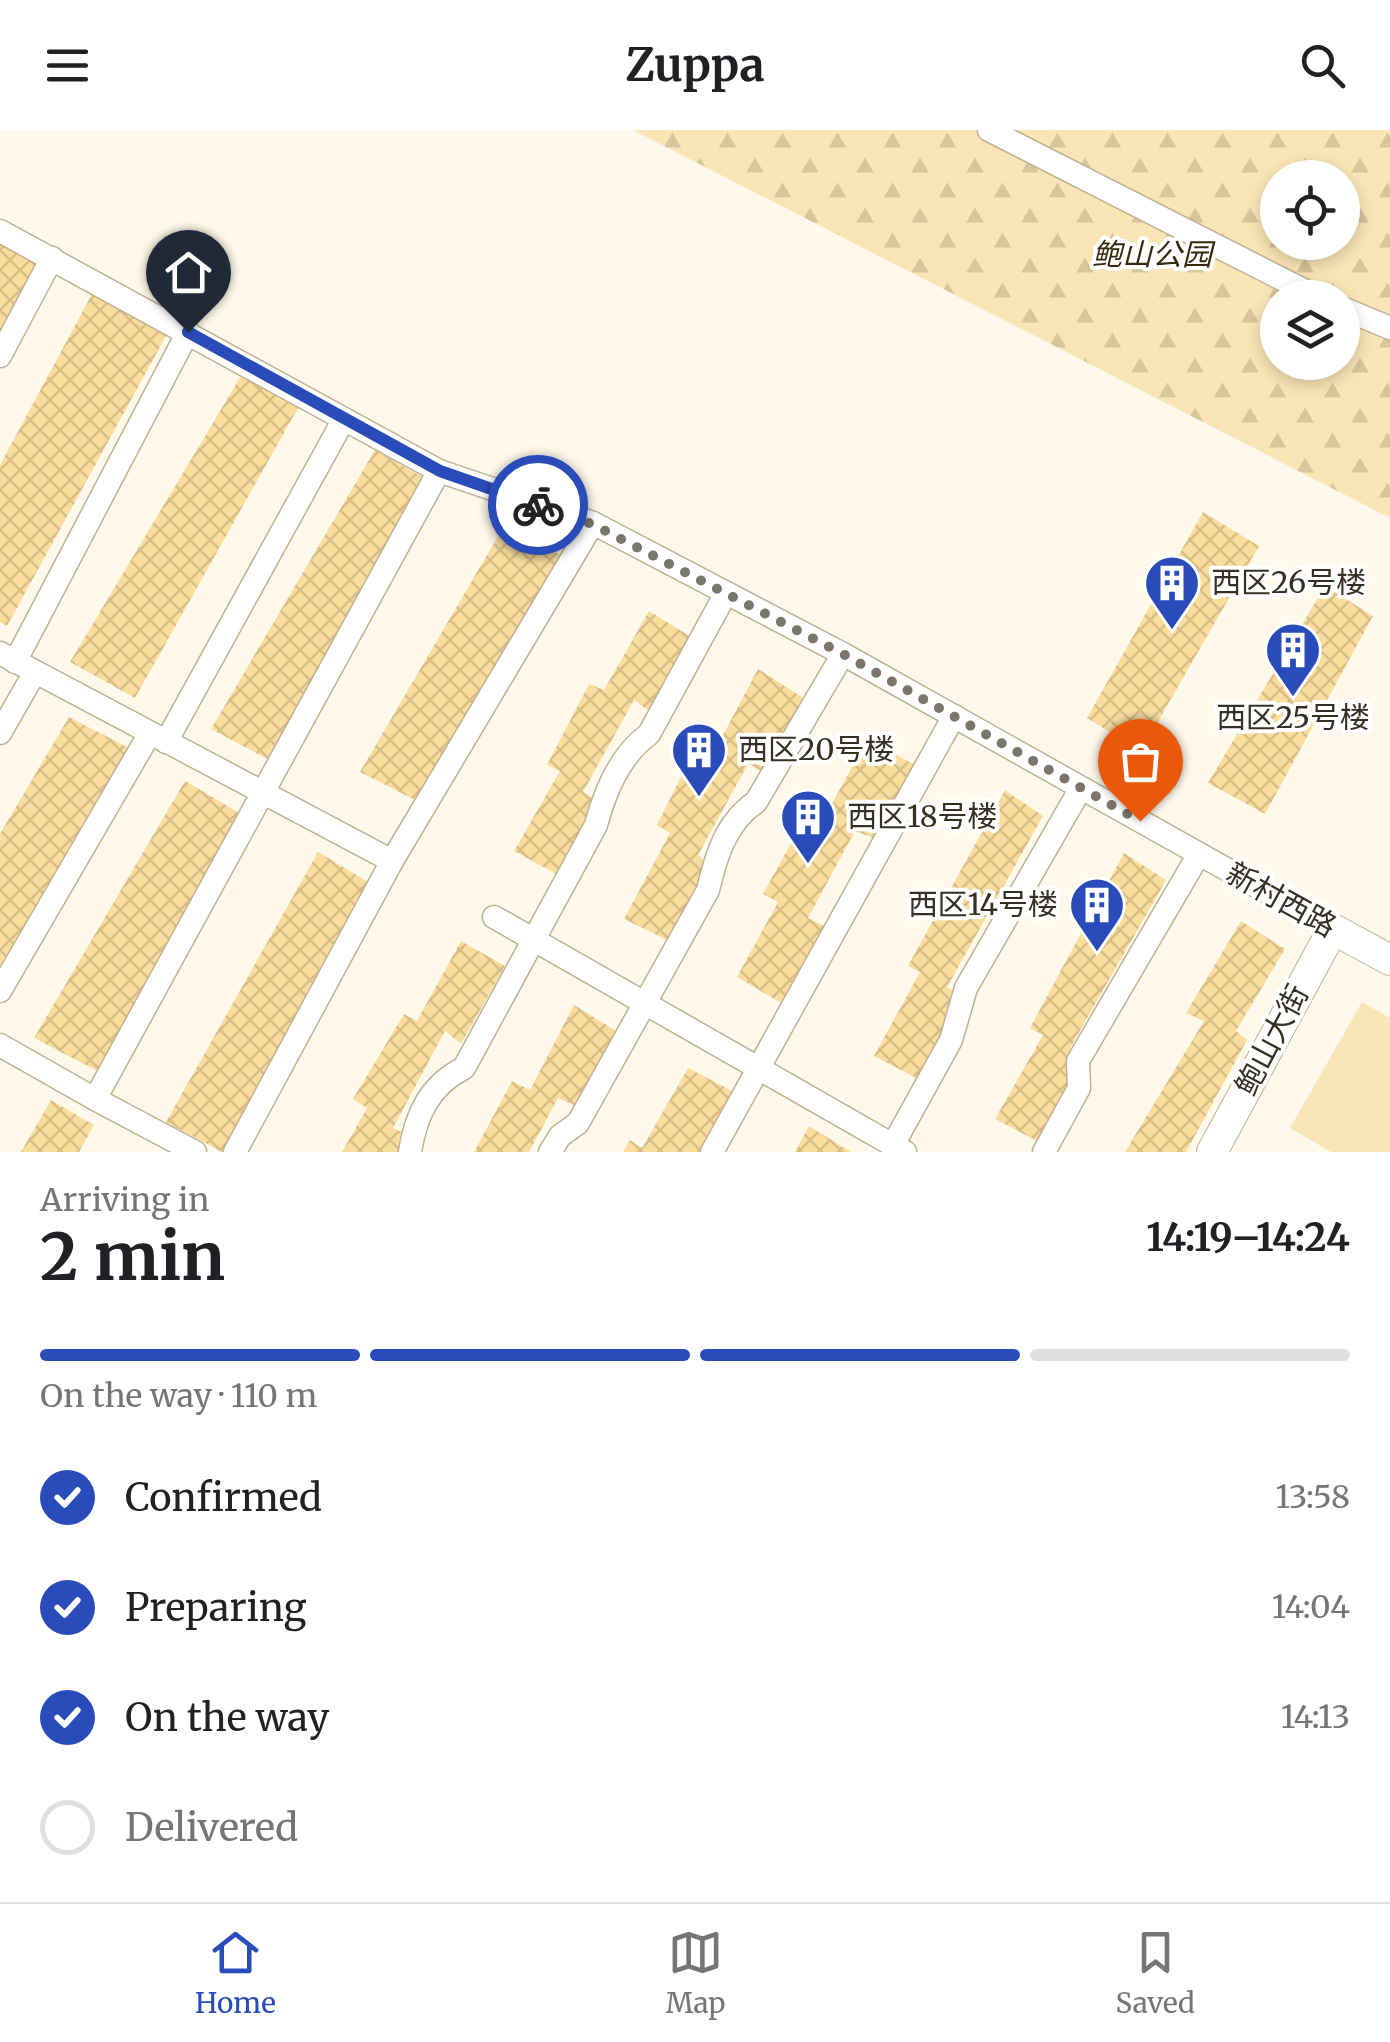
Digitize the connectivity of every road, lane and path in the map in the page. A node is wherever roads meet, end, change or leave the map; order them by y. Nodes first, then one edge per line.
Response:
1 (989, 130) edge
2 (0, 231) edge
3 (52, 258) junction
4 (1284, 280) edge
5 (1360, 316) edge
6 (1390, 328) edge
7 (188, 332) junction
8 (0, 356) edge
9 (344, 419) junction
10 (440, 471) junction
11 (592, 524) junction
12 (726, 593) junction
13 (843, 654) junction
14 (17, 662) edge
15 (954, 716) junction
16 (0, 733) edge
17 (158, 737) junction
18 (1081, 788) junction
19 (263, 793) junction
20 (1199, 854) junction
21 (392, 861) junction
22 (494, 916) dead end
23 (1333, 929) junction
24 (535, 940) junction
25 (1390, 960) edge
26 (0, 991) edge
27 (648, 1005) junction
28 (0, 1045) edge
29 (758, 1067) junction
30 (95, 1099) junction
31 (884, 1146) edge
32 (195, 1152) edge
33 (235, 1152) edge
34 (410, 1152) edge
35 (550, 1152) edge
36 (712, 1152) edge
37 (1044, 1152) edge
38 (1212, 1152) edge

1 - 4 street
2 - 3 street, 新村西路
3 - 7 street, 新村西路
3 - 8 street
5 - 6 street
7 - 9 street, 新村西路
7 - 14 street
9 - 10 street, 新村西路
9 - 17 street
10 - 11 street, 新村西路
10 - 19 street
11 - 12 street, 新村西路
11 - 21 street
12 - 13 street, 新村西路
12 - 24 street
13 - 15 street, 新村西路
13 - 27 street
14 - 16 street
14 - 17 street
15 - 18 street, 新村西路
15 - 29 street
17 - 19 street
17 - 26 street
18 - 20 street, 新村西路
18 - 31 street
19 - 21 street
19 - 30 street
20 - 23 street, 新村西路
20 - 37 street
21 - 33 street
22 - 24 street
23 - 25 street, 新村西路
23 - 38 street, 鲍山大街
24 - 27 street
24 - 34 street
27 - 29 street
27 - 35 street
28 - 30 street
29 - 31 street
29 - 36 street
30 - 32 street

